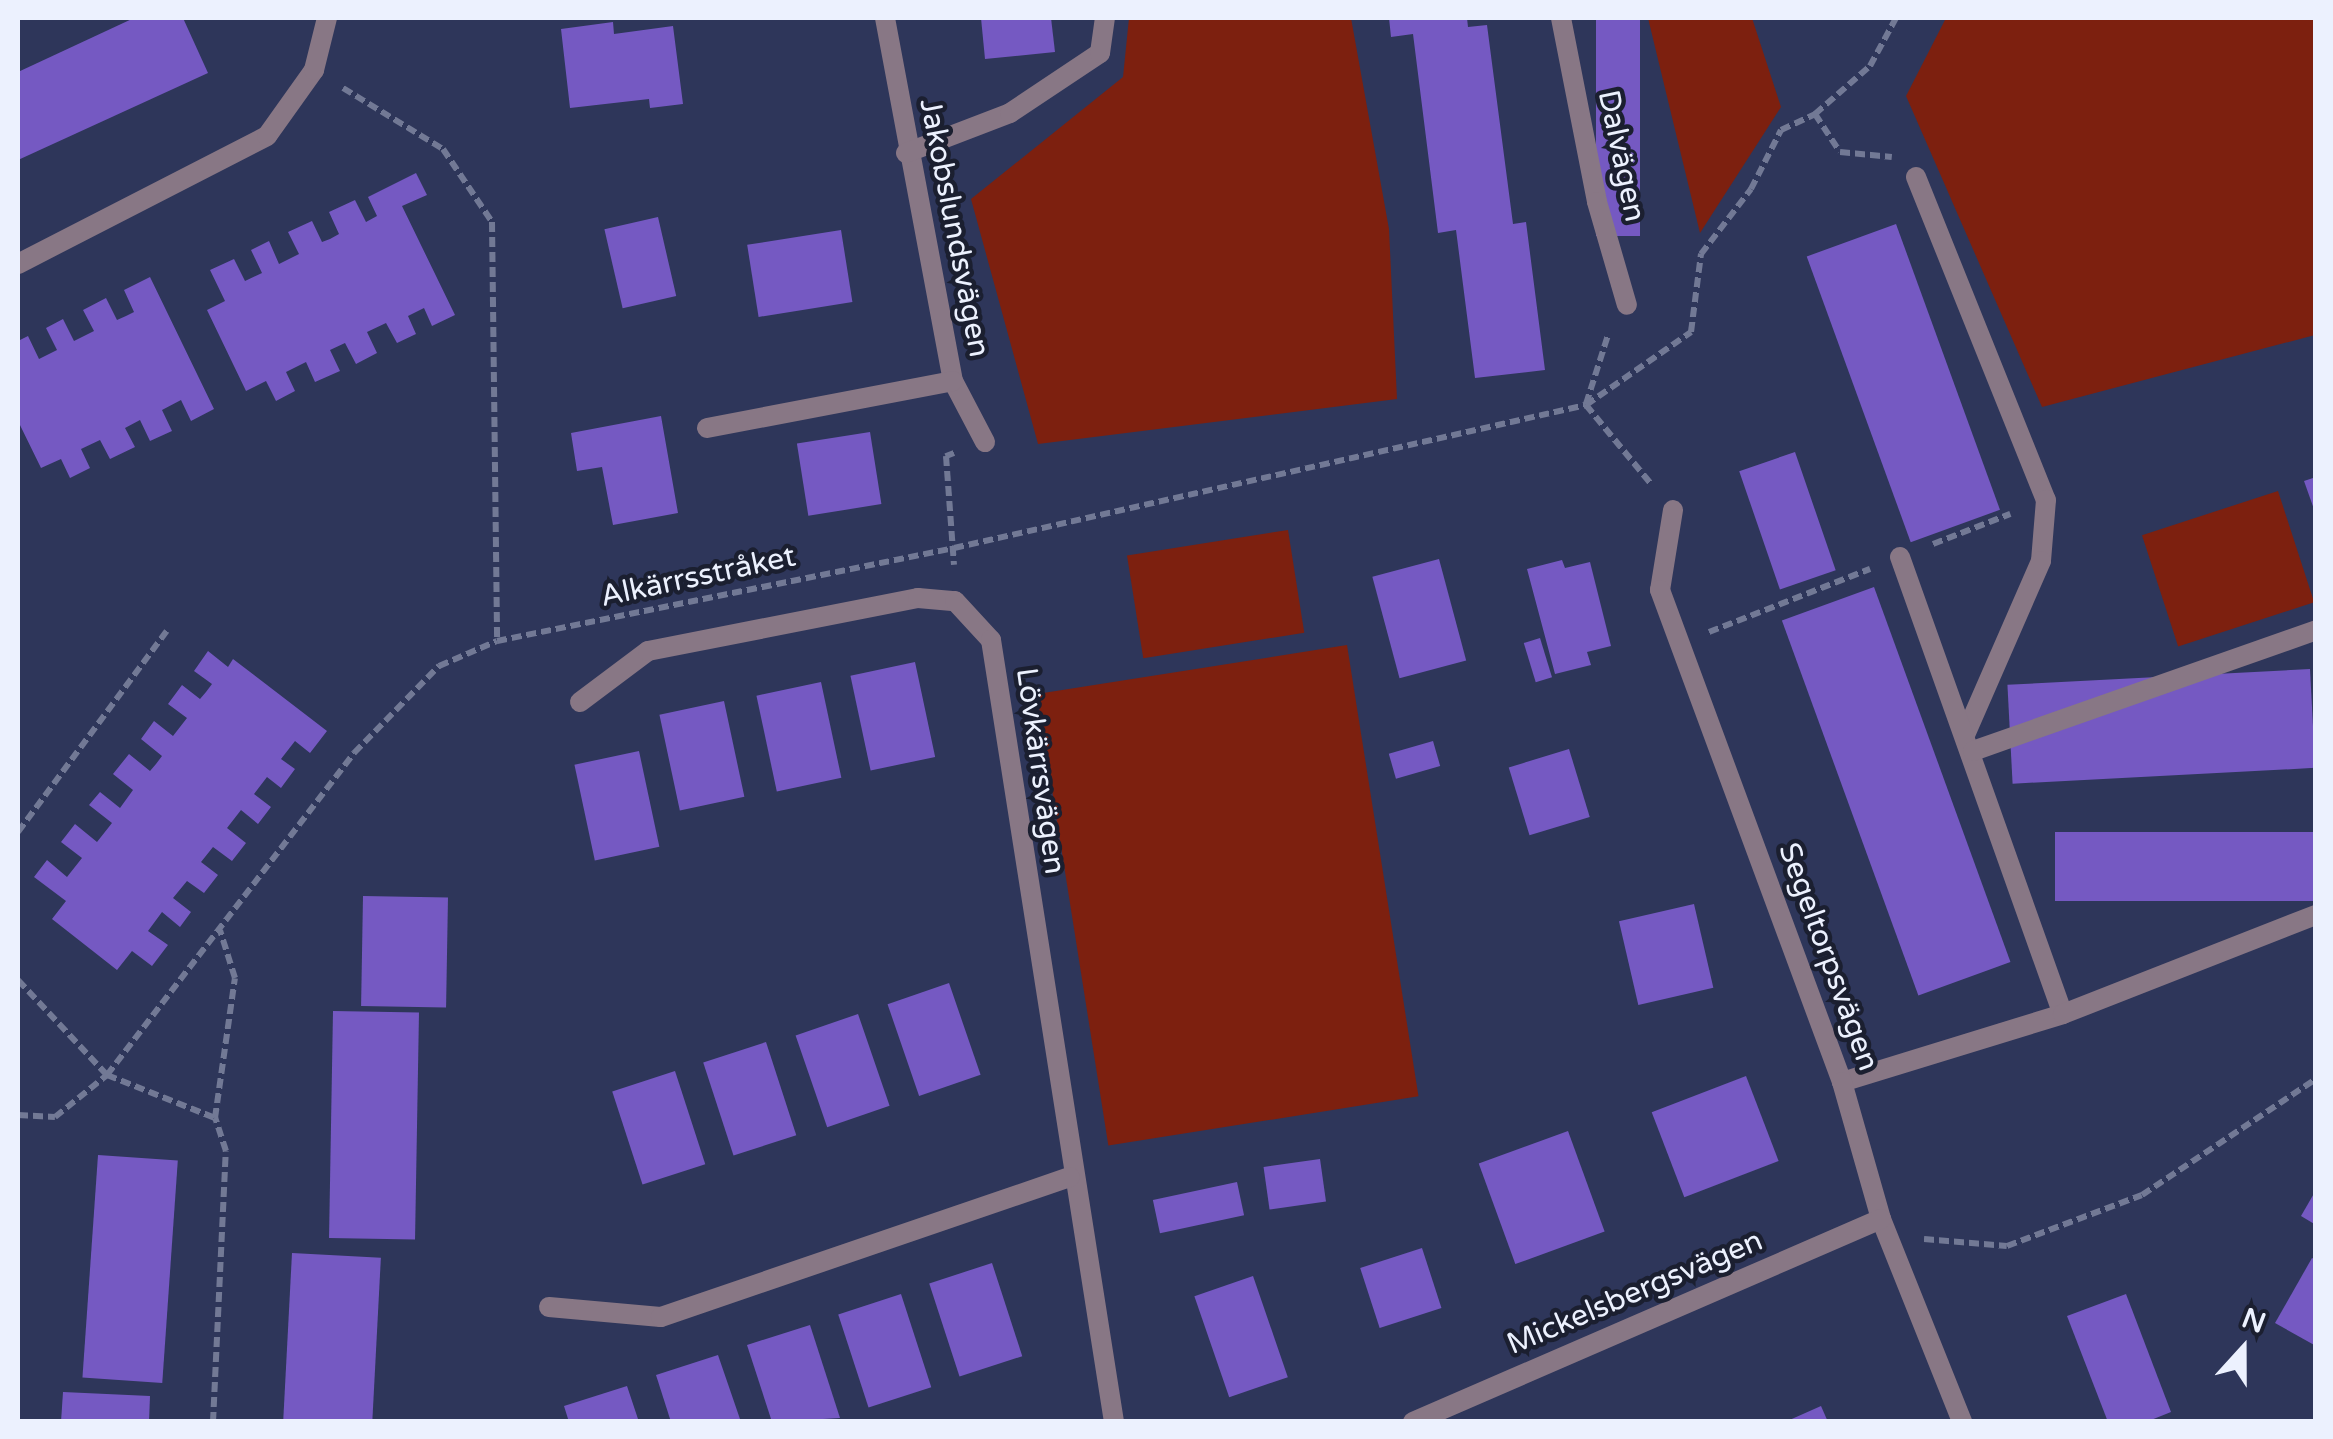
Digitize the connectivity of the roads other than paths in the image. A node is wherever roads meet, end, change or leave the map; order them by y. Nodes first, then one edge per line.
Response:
1 (327, 18) edge
2 (885, 18) edge
3 (1105, 18) edge
4 (1561, 18) edge
5 (906, 154) junction
6 (1916, 177) road end
7 (18, 264) edge
8 (1627, 306) road end
9 (953, 381) junction
10 (706, 428) dead end
11 (985, 442) road end
12 (1672, 510) road end
13 (1900, 557) road end
14 (2316, 630) edge
15 (580, 702) dead end
16 (1970, 742) junction
17 (2316, 916) edge
18 (2063, 1014) junction
19 (1842, 1082) junction
20 (1070, 1177) junction
21 (1885, 1227) junction
22 (549, 1308) dead end
23 (1114, 1422) edge
24 (1413, 1422) edge
25 (1962, 1422) edge

1 - 7 street
2 - 5 street, Jakobslundsvägen
3 - 5 street
4 - 8 street, Dalvägen
5 - 9 street, Jakobslundsvägen
6 - 16 street
9 - 10 street
9 - 11 street, Jakobslundsvägen
12 - 19 street, Segeltorpsvägen
13 - 16 street
14 - 16 street
15 - 20 street, Lövkärrsvägen
16 - 18 street
17 - 18 street
18 - 19 street
19 - 21 street, Segeltorpsvägen
20 - 22 street
20 - 23 street, Lövkärrsvägen
21 - 24 street, Mickelsbergsvägen
21 - 25 street, Segeltorpsvägen

